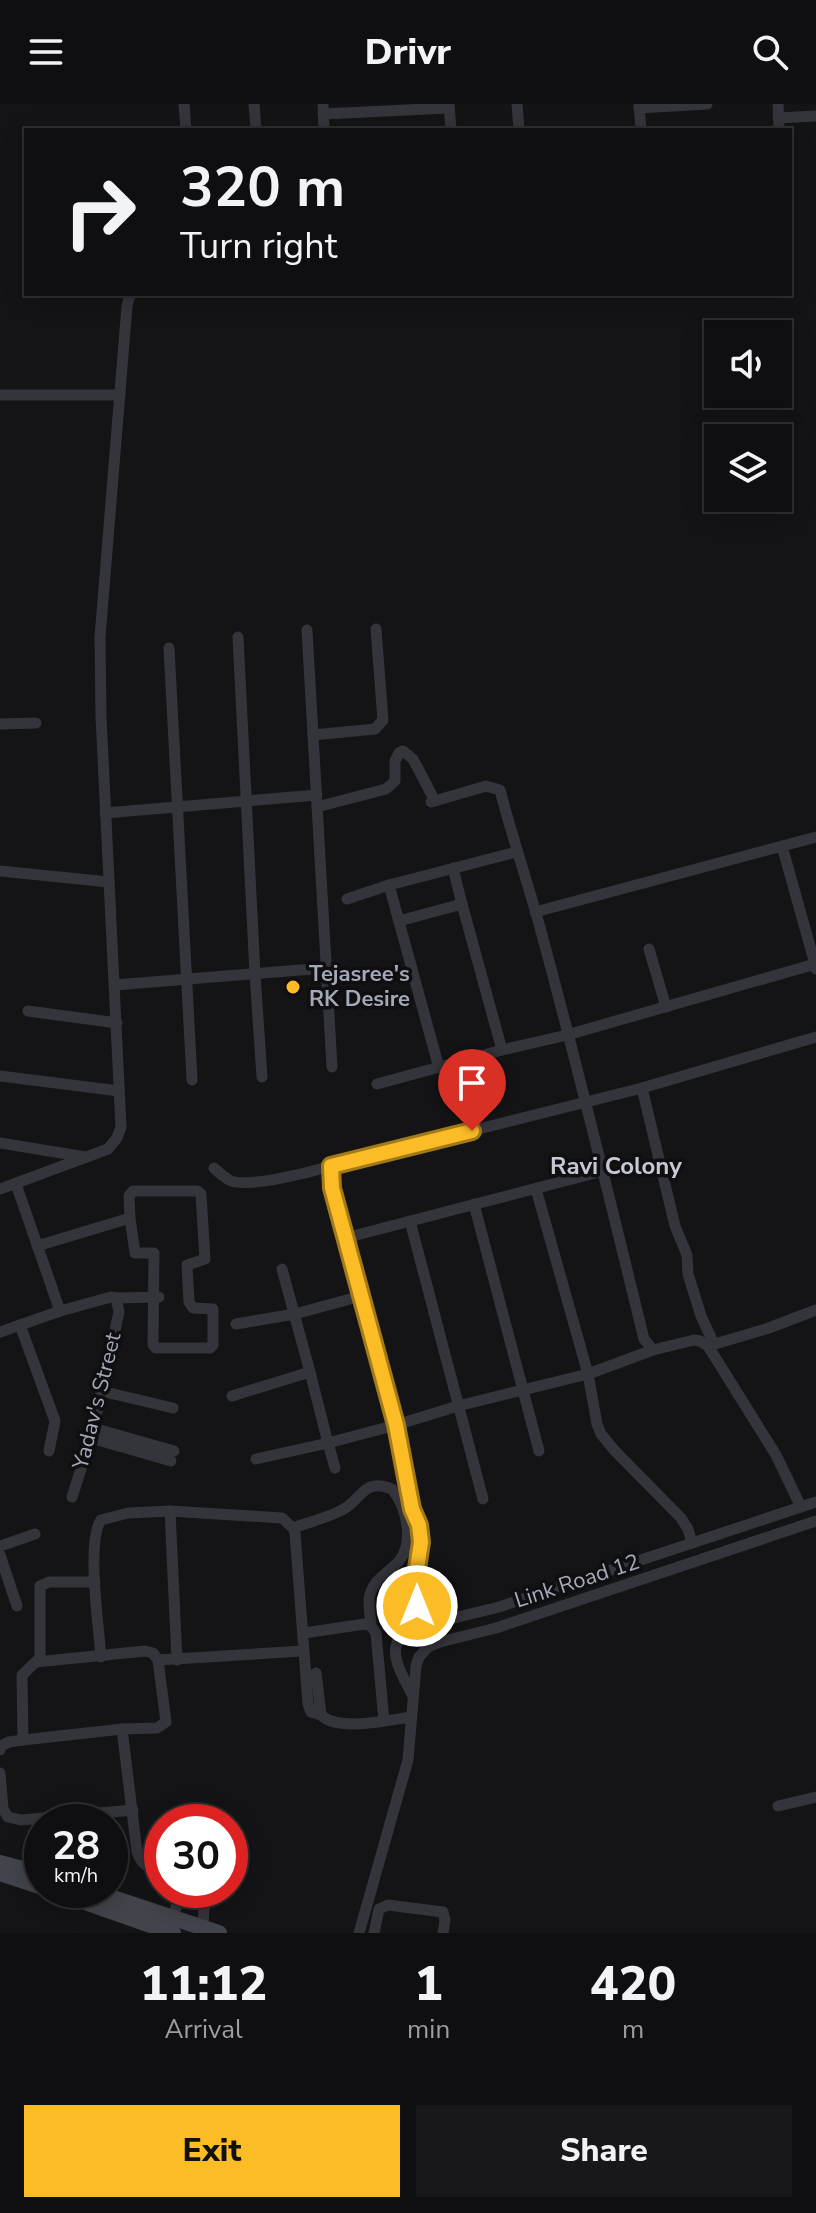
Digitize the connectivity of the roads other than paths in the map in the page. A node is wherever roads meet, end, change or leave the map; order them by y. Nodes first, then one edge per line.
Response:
1 (184, 104) edge
2 (254, 104) edge
3 (517, 104) edge
4 (707, 104) edge
5 (778, 104) edge
6 (449, 106) edge
7 (639, 106) edge
8 (380, 107) edge
9 (323, 109) edge
10 (816, 116) edge
11 (779, 124) edge
12 (186, 128) edge
13 (256, 128) edge
14 (451, 128) edge
15 (519, 128) edge
16 (641, 128) edge
17 (130, 296) edge
18 (0, 395) edge
19 (120, 395) junction
20 (376, 629) dead end
21 (307, 630) dead end
22 (238, 637) dead end
23 (169, 648) dead end
24 (36, 723) dead end
25 (0, 724) edge
26 (313, 735) junction
27 (246, 801) junction
28 (317, 801) junction
29 (178, 807) junction
30 (105, 813) junction
31 (816, 837) edge
32 (782, 846) junction
33 (516, 852) junction
34 (453, 868) junction
35 (0, 871) edge
36 (109, 882) junction
37 (389, 885) junction
38 (347, 899) dead end
39 (462, 904) junction
40 (535, 912) junction
41 (399, 921) junction
42 (649, 949) dead end
43 (815, 966) edge
44 (325, 968) junction
45 (255, 974) junction
46 (188, 979) junction
47 (115, 985) junction
48 (666, 1007) junction
49 (28, 1011) dead end
50 (117, 1023) junction
51 (567, 1035) junction
52 (816, 1037) edge
53 (502, 1050) junction
54 (332, 1067) dead end
55 (439, 1068) junction
56 (0, 1076) edge
57 (262, 1077) dead end
58 (192, 1080) dead end
59 (377, 1084) dead end
60 (642, 1088) junction
61 (119, 1091) junction
62 (585, 1103) junction
63 (0, 1143) edge
64 (87, 1157) junction
65 (331, 1166) junction
66 (214, 1168) dead end
67 (603, 1171) junction
68 (16, 1184) junction
69 (0, 1189) edge
70 (536, 1189) junction
71 (474, 1204) junction
72 (130, 1218) junction
73 (410, 1221) junction
74 (345, 1238) junction
75 (37, 1246) junction
76 (282, 1269) dead end
77 (361, 1296) junction
78 (156, 1297) junction
79 (117, 1301) junction
80 (816, 1310) edge
81 (60, 1311) junction
82 (295, 1314) junction
83 (236, 1324) dead end
84 (20, 1325) junction
85 (0, 1332) edge
86 (711, 1345) junction
87 (653, 1350) junction
88 (310, 1372) junction
89 (588, 1374) junction
90 (524, 1390) junction
91 (101, 1391) junction
92 (232, 1396) dead end
93 (458, 1406) junction
94 (173, 1408) dead end
95 (396, 1425) junction
96 (92, 1433) junction
97 (328, 1443) junction
98 (49, 1451) dead end
99 (539, 1451) dead end
100 (173, 1456) dead end
101 (256, 1459) dead end
102 (335, 1468) dead end
103 (72, 1497) dead end
104 (483, 1499) dead end
105 (816, 1502) edge
106 (801, 1507) junction
107 (170, 1511) junction
108 (816, 1521) edge
109 (293, 1528) junction
110 (35, 1534) dead end
111 (692, 1543) junction
112 (0, 1546) edge
113 (404, 1553) junction
114 (0, 1555) edge
115 (418, 1560) junction
116 (393, 1568) junction
117 (416, 1577) junction
118 (95, 1582) junction
119 (17, 1606) dead end
120 (371, 1626) junction
121 (418, 1626) junction
122 (304, 1633) junction
123 (303, 1651) junction
124 (101, 1657) junction
125 (158, 1660) junction
126 (177, 1660) junction
127 (36, 1662) junction
128 (316, 1673) dead end
129 (413, 1696) junction
130 (321, 1715) junction
131 (411, 1717) junction
132 (384, 1721) junction
133 (122, 1729) junction
134 (23, 1740) junction
135 (0, 1750) edge
136 (0, 1773) edge
137 (816, 1797) edge
138 (778, 1806) dead end
139 (133, 1810) junction
140 (0, 1863) edge
141 (144, 1863) edge
142 (0, 1873) edge
143 (24, 1873) edge
144 (24, 1877) edge
145 (128, 1906) edge
146 (114, 1908) edge
147 (208, 1908) edge
148 (174, 1925) edge
149 (211, 1930) edge
150 (358, 1932) edge
151 (374, 1933) edge
152 (443, 1933) edge

1 - 12 street
2 - 13 street
3 - 15 street
4 - 7 street
5 - 11 street
6 - 8 street
6 - 14 street
7 - 16 street
8 - 9 street
10 - 11 street
17 - 19 street
18 - 19 street
19 - 30 street
20 - 26 street
21 - 26 street
22 - 27 street
23 - 29 street
24 - 25 street
26 - 28 street
27 - 28 street
27 - 29 street
27 - 45 street
28 - 33 street
28 - 44 street
29 - 30 street
29 - 46 street
30 - 36 street
31 - 32 street
32 - 40 street
32 - 43 street
33 - 34 street
33 - 40 street
34 - 37 street
34 - 39 street
35 - 36 street
36 - 47 street
37 - 38 street
37 - 41 street
39 - 41 street
39 - 53 street
40 - 51 street
41 - 55 street
42 - 48 street
43 - 48 street
44 - 45 street
44 - 54 street
45 - 46 street
45 - 57 street
46 - 47 street
46 - 58 street
47 - 50 street
48 - 51 street
49 - 50 street
50 - 61 street
51 - 53 street
51 - 62 street
52 - 60 street
53 - 55 street
55 - 59 street
56 - 61 street
60 - 62 street
60 - 86 street
61 - 64 street
62 - 65 street
62 - 67 street
63 - 64 street
64 - 68 street
65 - 66 street
65 - 74 street
67 - 70 street
67 - 87 street
68 - 69 street
68 - 75 street
70 - 71 street
70 - 89 street
71 - 73 street
71 - 90 street
72 - 75 street
72 - 78 street
72 - 78 street
73 - 74 street
73 - 93 street
74 - 77 street
75 - 81 street
76 - 82 street
77 - 82 street
77 - 95 street
78 - 79 street
79 - 81 street
79 - 91 street, Yadav's Street
80 - 86 street
81 - 84 street
82 - 83 street
82 - 88 street
84 - 85 street
84 - 98 street
86 - 87 street
86 - 106 street
87 - 89 street
88 - 92 street
88 - 97 street
89 - 90 street
89 - 111 street
90 - 93 street
90 - 99 street
91 - 94 street
91 - 96 street, Yadav's Street
93 - 95 street
93 - 104 street
95 - 97 street
95 - 115 street
96 - 100 street
96 - 103 street, Yadav's Street
97 - 101 street
97 - 102 street
105 - 106 street, Link Road 12
106 - 111 street, Link Road 12
107 - 109 street
107 - 118 street
107 - 126 street
108 - 129 street, Link Road 12
109 - 113 street
109 - 122 street
110 - 112 street
111 - 121 street, Link Road 12
113 - 115 street
113 - 116 street
114 - 119 street
115 - 117 street
116 - 117 street
116 - 120 street
117 - 121 street
118 - 124 street
118 - 127 street
120 - 122 street
120 - 132 street
121 - 129 street
122 - 123 street
123 - 126 street
123 - 130 street
124 - 125 street
124 - 127 street
125 - 126 street
125 - 133 street
127 - 134 street
128 - 130 street
129 - 131 street, Link Road 12
130 - 132 street
131 - 132 street
131 - 150 street, Link Road 12
133 - 134 street
133 - 139 street
134 - 135 street
136 - 139 street
137 - 138 street
139 - 141 street
140 - 143 main road
142 - 144 main road
145 - 148 main road
146 - 148 main road
147 - 149 street
148 - 149 main road
151 - 152 street

